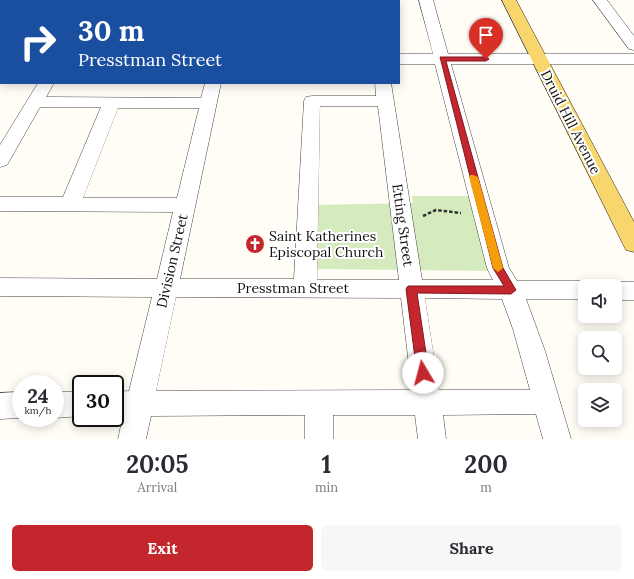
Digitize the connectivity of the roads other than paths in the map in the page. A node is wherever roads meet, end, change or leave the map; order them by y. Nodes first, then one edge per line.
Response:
1 (426, 0) edge
2 (509, 0) edge
3 (600, 0) edge
4 (634, 46) edge
5 (400, 59) edge
6 (442, 59) junction
7 (539, 59) junction
8 (634, 60) edge
9 (45, 84) edge
10 (384, 92) edge
11 (210, 93) edge
12 (35, 102) junction
13 (112, 102) junction
14 (0, 161) edge
15 (0, 204) edge
16 (70, 205) junction
17 (185, 205) junction
18 (634, 244) edge
19 (0, 287) edge
20 (166, 288) junction
21 (305, 288) junction
22 (412, 289) junction
23 (511, 290) junction
24 (578, 290) edge
25 (622, 291) edge
26 (634, 291) edge
27 (545, 402) junction
28 (319, 403) junction
29 (427, 403) junction
30 (128, 404) edge
31 (12, 405) edge
32 (0, 406) edge
33 (132, 439) edge
34 (319, 439) edge
35 (432, 439) edge
36 (557, 439) edge

1 - 6 street
2 - 7 main road, Druid Hill Avenue
3 - 4 street
5 - 6 street
6 - 7 street
6 - 23 street
7 - 8 street
7 - 18 main road, Druid Hill Avenue
9 - 12 street
10 - 21 street
10 - 22 street, Etting Street
11 - 13 street
11 - 17 street, Division Street
12 - 13 street
12 - 14 street
13 - 16 street
15 - 16 street
16 - 17 street
17 - 20 street, Division Street
19 - 20 street, Presstman Street
20 - 21 street, Presstman Street
20 - 30 street, Division Street
21 - 22 street, Presstman Street
22 - 23 street, Presstman Street
22 - 29 street, Etting Street
23 - 24 street, Presstman Street
23 - 27 street
25 - 26 street
27 - 29 street
27 - 36 street
28 - 29 street
28 - 30 street
28 - 34 street
29 - 35 street, Etting Street
30 - 33 street, Division Street
31 - 32 street

